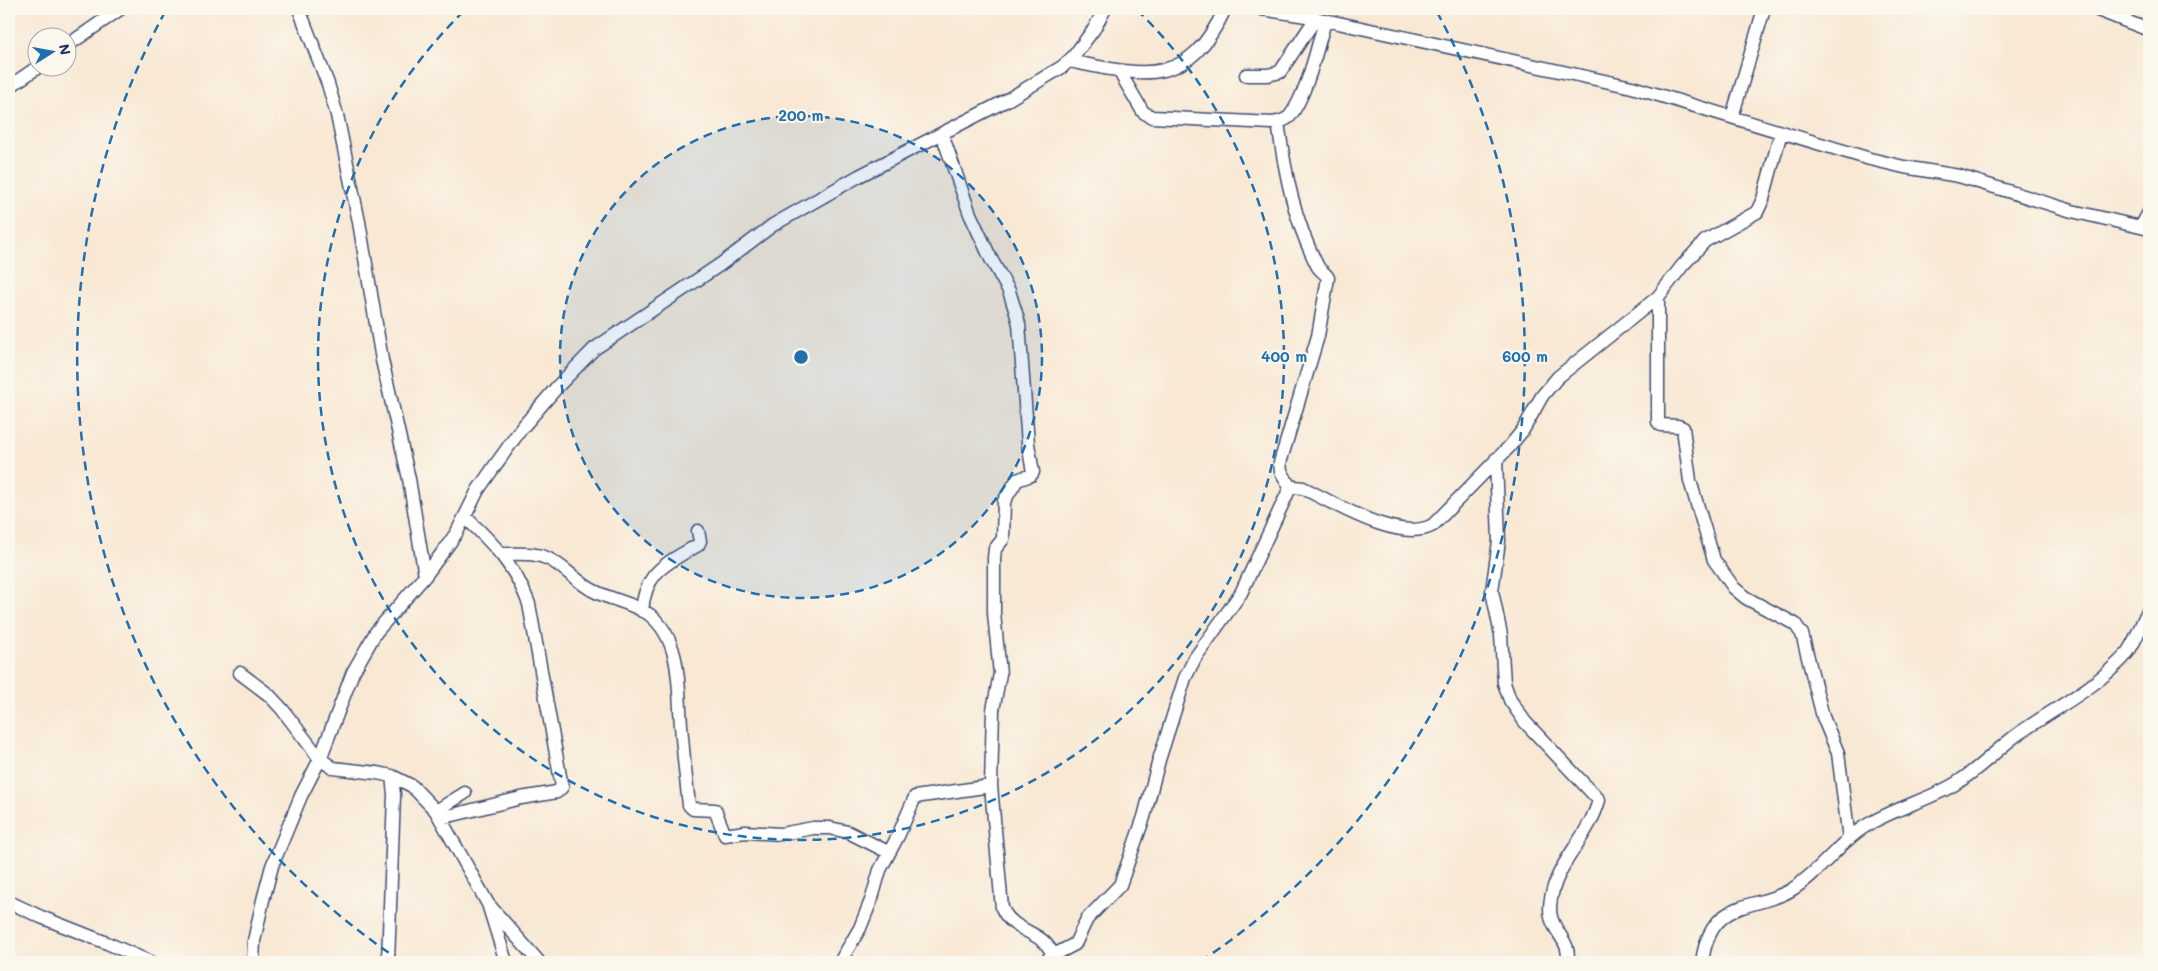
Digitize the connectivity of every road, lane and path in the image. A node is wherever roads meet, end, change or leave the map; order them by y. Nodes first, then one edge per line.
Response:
1 (120, 9) edge
2 (299, 9) edge
3 (1105, 9) edge
4 (1225, 9) edge
5 (1262, 9) edge
6 (1764, 9) edge
7 (2095, 9) edge
8 (1320, 19) junction
9 (2149, 30) edge
10 (78, 38) edge
11 (1069, 61) junction
12 (1119, 71) junction
13 (28, 74) edge
14 (1246, 75) dead end
15 (9, 87) edge
16 (1732, 117) junction
17 (1278, 122) junction
18 (1781, 132) junction
19 (942, 134) junction
20 (2149, 212) edge
21 (2145, 228) edge
22 (1658, 297) junction
23 (1496, 459) junction
24 (1291, 489) junction
25 (465, 517) junction
26 (698, 531) dead end
27 (502, 554) junction
28 (425, 576) junction
29 (2149, 609) edge
30 (642, 611) junction
31 (240, 673) dead end
32 (320, 759) junction
33 (392, 776) junction
34 (991, 786) junction
35 (465, 793) dead end
36 (438, 815) junction
37 (1849, 839) junction
38 (888, 852) junction
39 (9, 902) edge
40 (488, 904) junction
41 (1049, 959) edge
42 (150, 962) edge
43 (253, 962) edge
44 (388, 962) edge
45 (506, 962) edge
46 (539, 962) edge
47 (840, 962) edge
48 (1567, 962) edge
49 (1702, 962) edge

1 - 10 street
2 - 28 street
3 - 11 street
4 - 12 street
5 - 8 street
6 - 16 street
7 - 9 street
8 - 14 street
8 - 16 street
8 - 17 street
11 - 12 street
11 - 19 street
12 - 17 street
13 - 15 street
16 - 18 street
17 - 24 street
18 - 21 street
18 - 22 street
19 - 25 street
19 - 34 street
20 - 21 street
22 - 23 street
22 - 37 street
23 - 24 street
23 - 48 street
24 - 41 street
25 - 27 street
25 - 28 street
26 - 30 street
27 - 30 street
27 - 36 street
28 - 32 street
29 - 37 street
30 - 38 street
31 - 32 street
32 - 33 street
32 - 43 street
33 - 36 street
33 - 44 street
34 - 38 street
34 - 41 street
35 - 36 street
36 - 40 street
37 - 49 street
38 - 47 street
39 - 42 street
40 - 45 street
40 - 46 street

